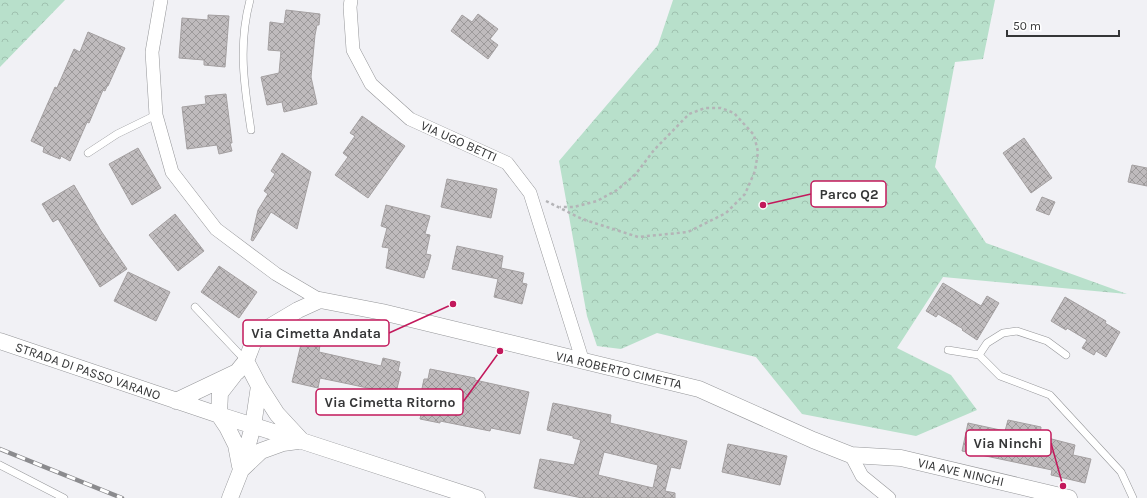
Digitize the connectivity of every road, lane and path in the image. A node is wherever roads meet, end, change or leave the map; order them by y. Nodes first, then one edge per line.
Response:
1 (161, 0) edge
2 (250, 0) edge
3 (351, 0) edge
4 (156, 115) junction
5 (251, 130) dead end
6 (88, 153) dead end
7 (530, 193) junction
8 (560, 207) junction
9 (320, 300) junction
10 (195, 307) dead end
11 (0, 341) edge
12 (948, 350) dead end
13 (979, 355) junction
14 (1066, 355) dead end
15 (583, 362) junction
16 (242, 366) junction
17 (259, 386) junction
18 (176, 401) junction
19 (219, 415) junction
20 (253, 426) junction
21 (302, 440) junction
22 (851, 455) junction
23 (0, 465) edge
24 (241, 470) junction
25 (232, 492) edge
26 (64, 498) edge
27 (477, 498) edge
28 (889, 498) edge
29 (1069, 498) edge
30 (1134, 498) edge

1 - 4 street
2 - 5 lane
3 - 7 street, VIA UGO BETTI
4 - 6 lane
4 - 9 street
7 - 8 path
7 - 15 street, VIA UGO BETTI
8 - 8 path
9 - 15 street, VIA ROBERTO CIMETTA
9 - 16 street
10 - 16 lane
11 - 18 street, STRADA DI PASSO VARANO
12 - 13 lane
13 - 14 lane
13 - 30 lane
15 - 22 street, VIA ROBERTO CIMETTA
16 - 17 street, STRADA DI PASSO VARANO
16 - 18 street, STRADA DI PASSO VARANO
16 - 19 street
17 - 20 street, STRADA DI PASSO VARANO
17 - 21 street, STRADA DI PASSO VARANO
18 - 19 street, STRADA DI PASSO VARANO
19 - 20 street, STRADA DI PASSO VARANO
19 - 24 street
20 - 21 street, STRADA DI PASSO VARANO
20 - 24 street, STRADA DI PASSO VARANO
21 - 24 street, STRADA DI PASSO VARANO
21 - 27 street, STRADA DI PASSO VARANO
22 - 28 street
22 - 29 street, VIA AVE NINCHI
23 - 26 lane
24 - 25 street, STRADA DI PASSO VARANO

